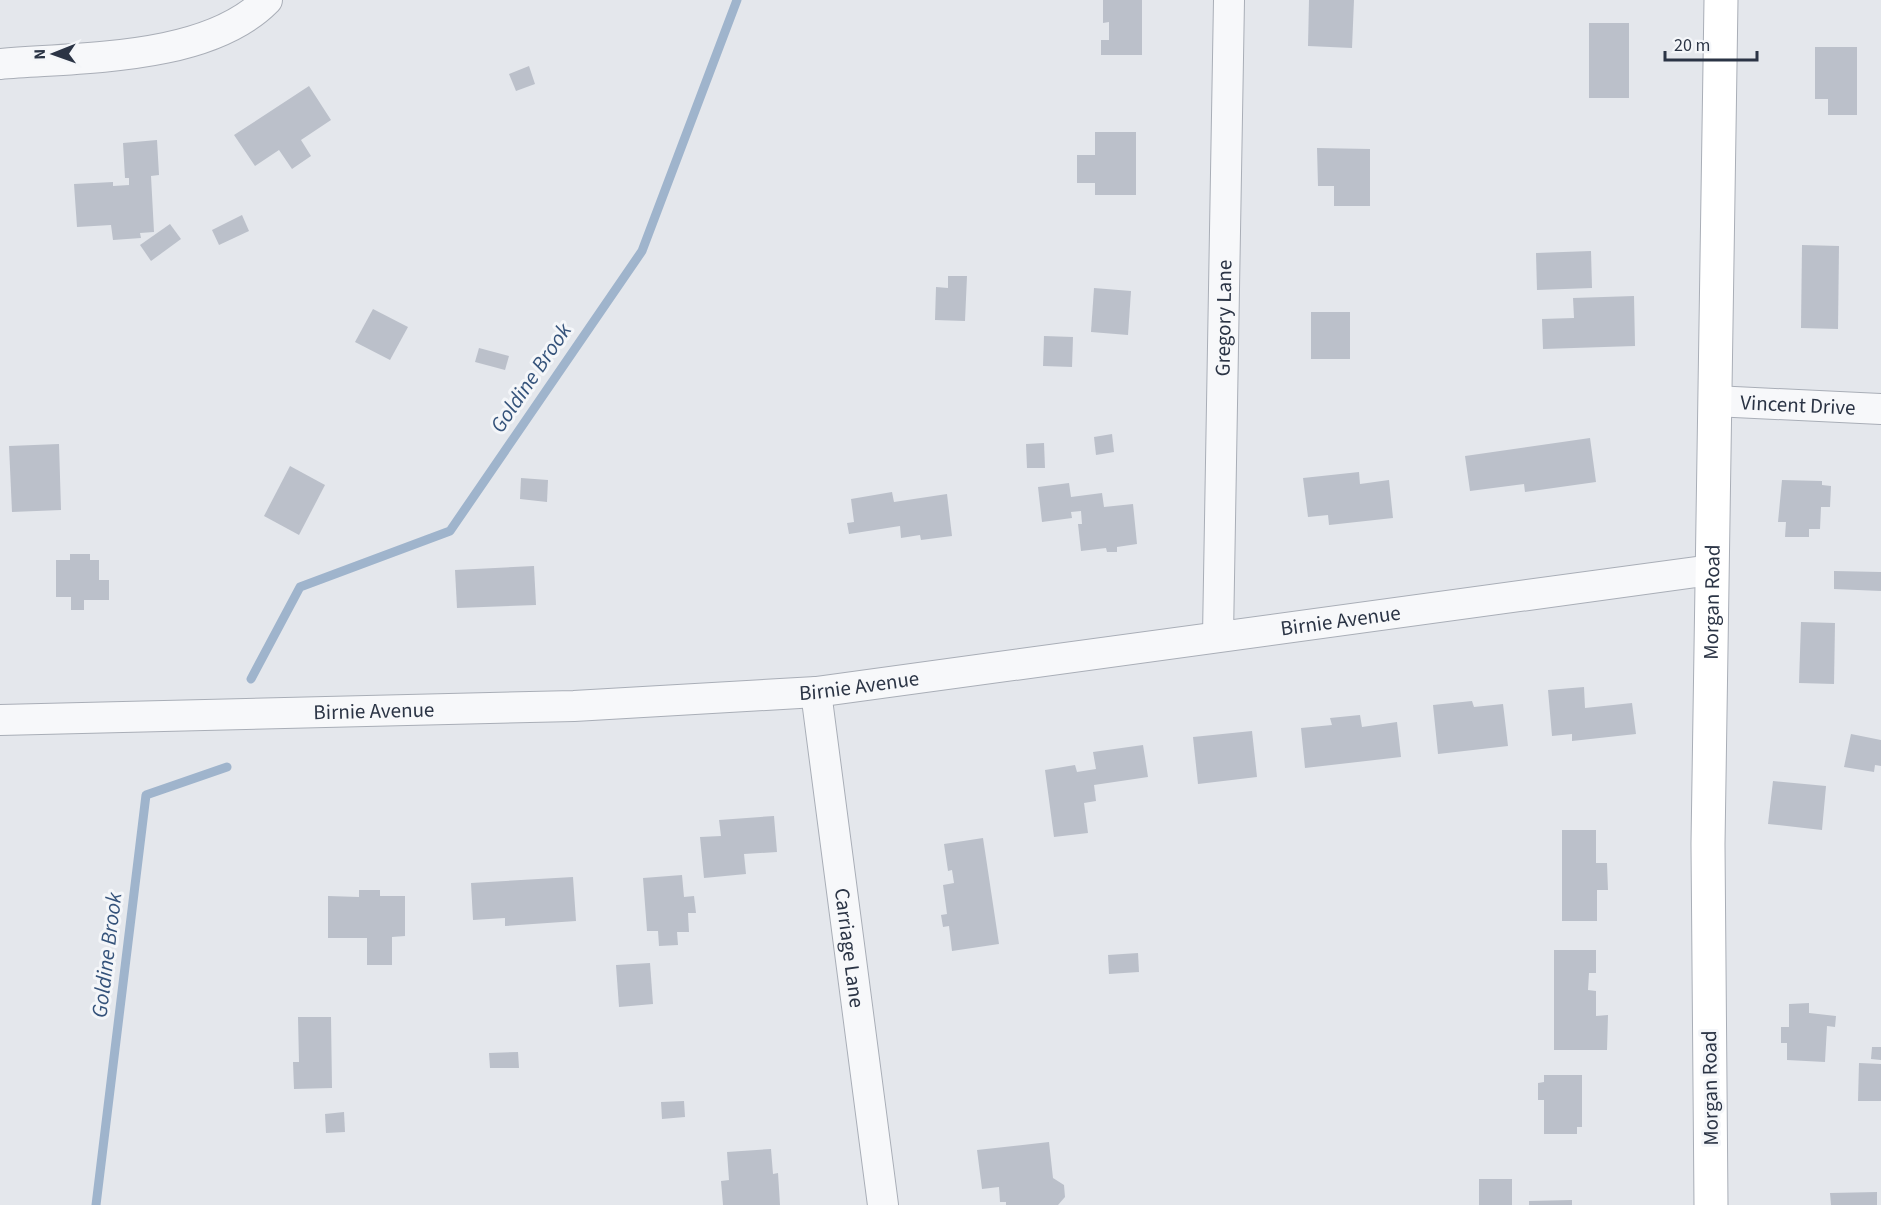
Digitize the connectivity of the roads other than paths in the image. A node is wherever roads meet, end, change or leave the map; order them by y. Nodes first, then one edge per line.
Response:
1 (267, 0) edge
2 (1228, 0) edge
3 (1721, 0) edge
4 (0, 64) edge
5 (1714, 401) junction
6 (1881, 409) edge
7 (1711, 570) junction
8 (1218, 636) junction
9 (816, 692) junction
10 (0, 720) edge
11 (883, 1205) edge
12 (1711, 1205) edge

1 - 4 street
2 - 8 street, Gregory Lane
3 - 5 main road, Morgan Road
5 - 6 street, Vincent Drive
5 - 7 main road, Morgan Road
7 - 8 street, Birnie Avenue
7 - 12 main road, Morgan Road
8 - 9 street, Birnie Avenue
9 - 10 street, Birnie Avenue
9 - 11 street, Carriage Lane

